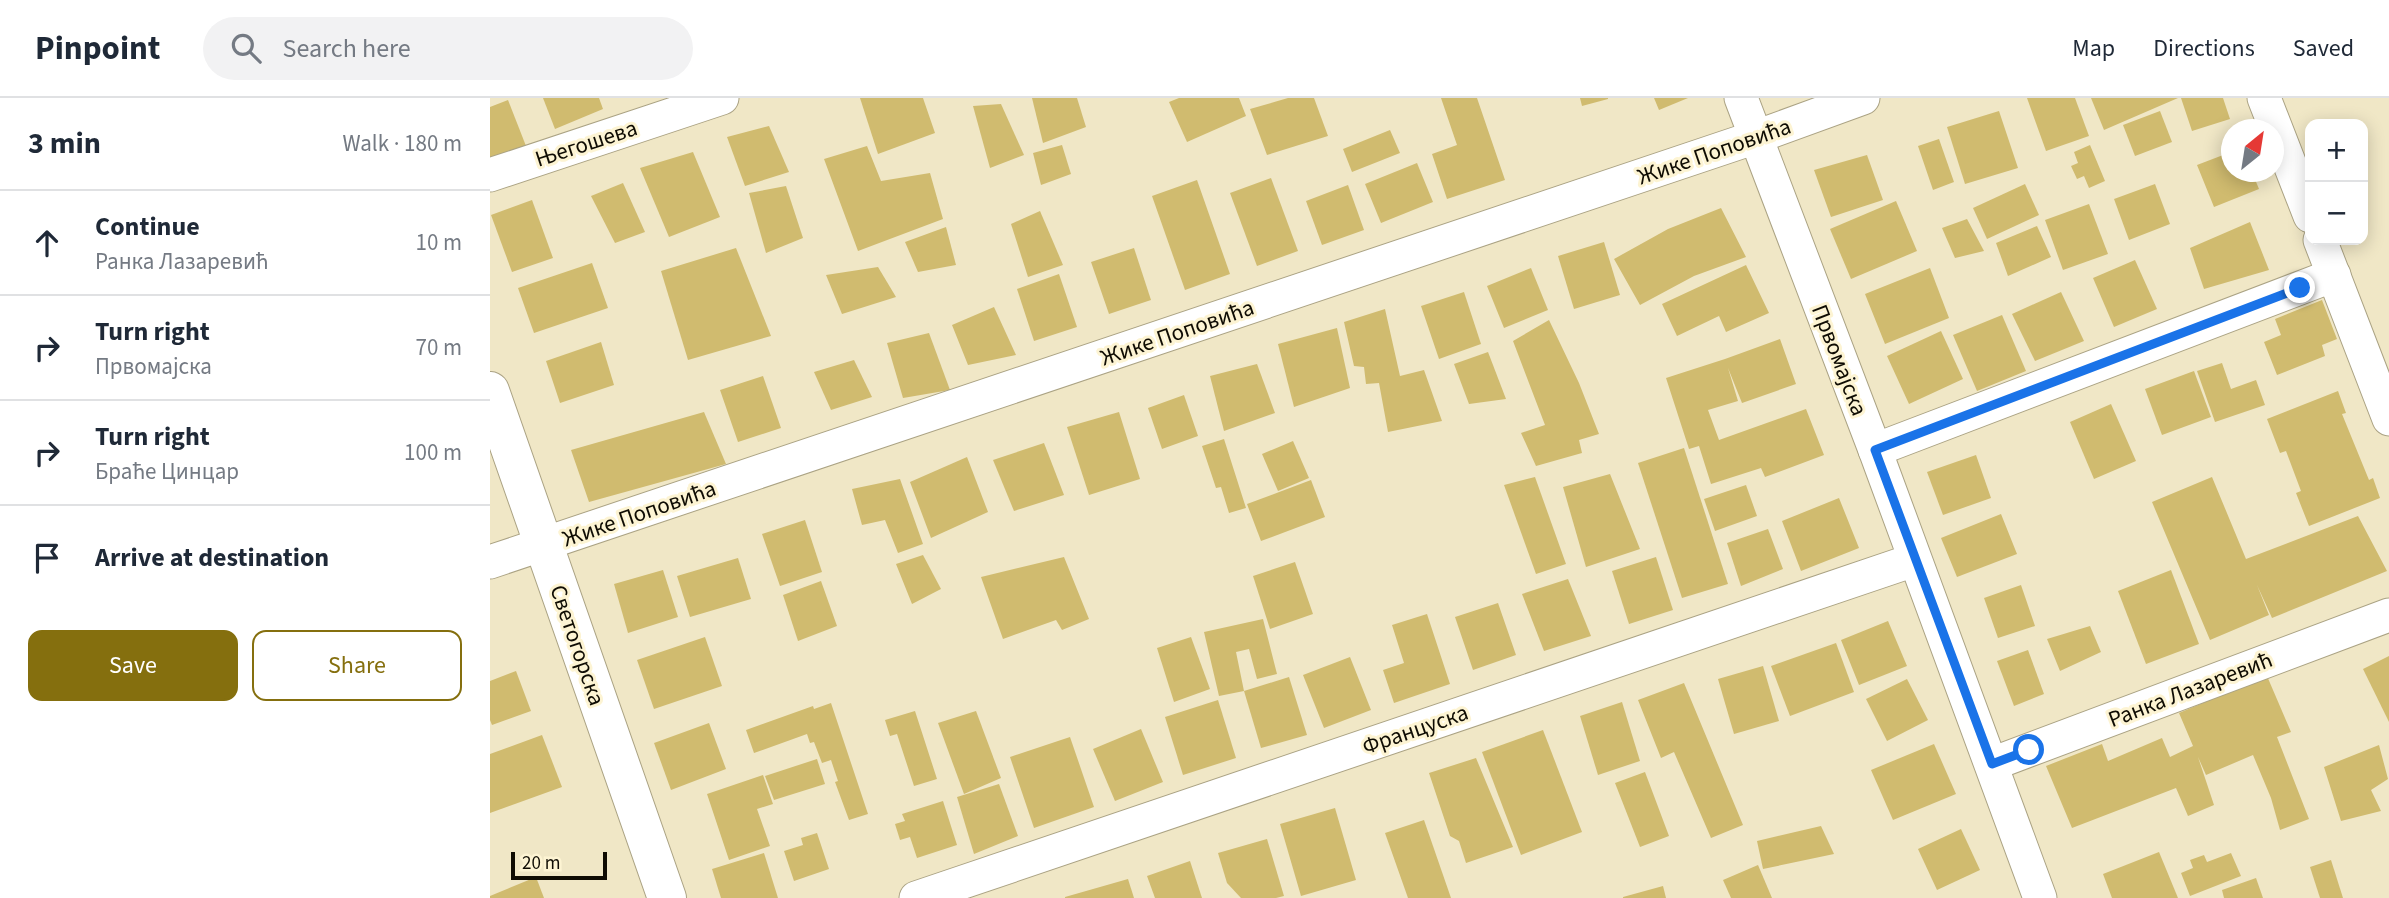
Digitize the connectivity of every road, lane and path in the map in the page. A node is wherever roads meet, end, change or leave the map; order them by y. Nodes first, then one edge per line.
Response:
1 (722, 98) edge
2 (1741, 98) edge
3 (1863, 98) edge
4 (2264, 98) edge
5 (1756, 137) junction
6 (490, 175) edge
7 (2305, 203) edge
8 (2322, 245) edge
9 (2334, 275) junction
10 (2382, 378) edge
11 (490, 391) edge
12 (2389, 419) edge
13 (1875, 450) junction
14 (543, 545) junction
15 (1914, 560) junction
16 (490, 562) edge
17 (2389, 615) edge
18 (1992, 764) junction
19 (667, 898) edge
20 (916, 898) edge
21 (2040, 898) edge

1 - 6 street, Његошева
2 - 5 street, Првомајска
3 - 5 street, Жике Поповића
4 - 7 street
5 - 13 street, Првомајска
5 - 14 street, Жике Поповића
8 - 9 street
9 - 10 street
9 - 13 street
10 - 12 street
11 - 14 street, Светогорска
13 - 15 street, Првомајска
14 - 16 street, Жике Поповића
14 - 19 street, Светогорска
15 - 18 street, Првомајска
15 - 20 street, Француска
17 - 18 street, Ранка Лазаревић
18 - 21 street, Првомајска

